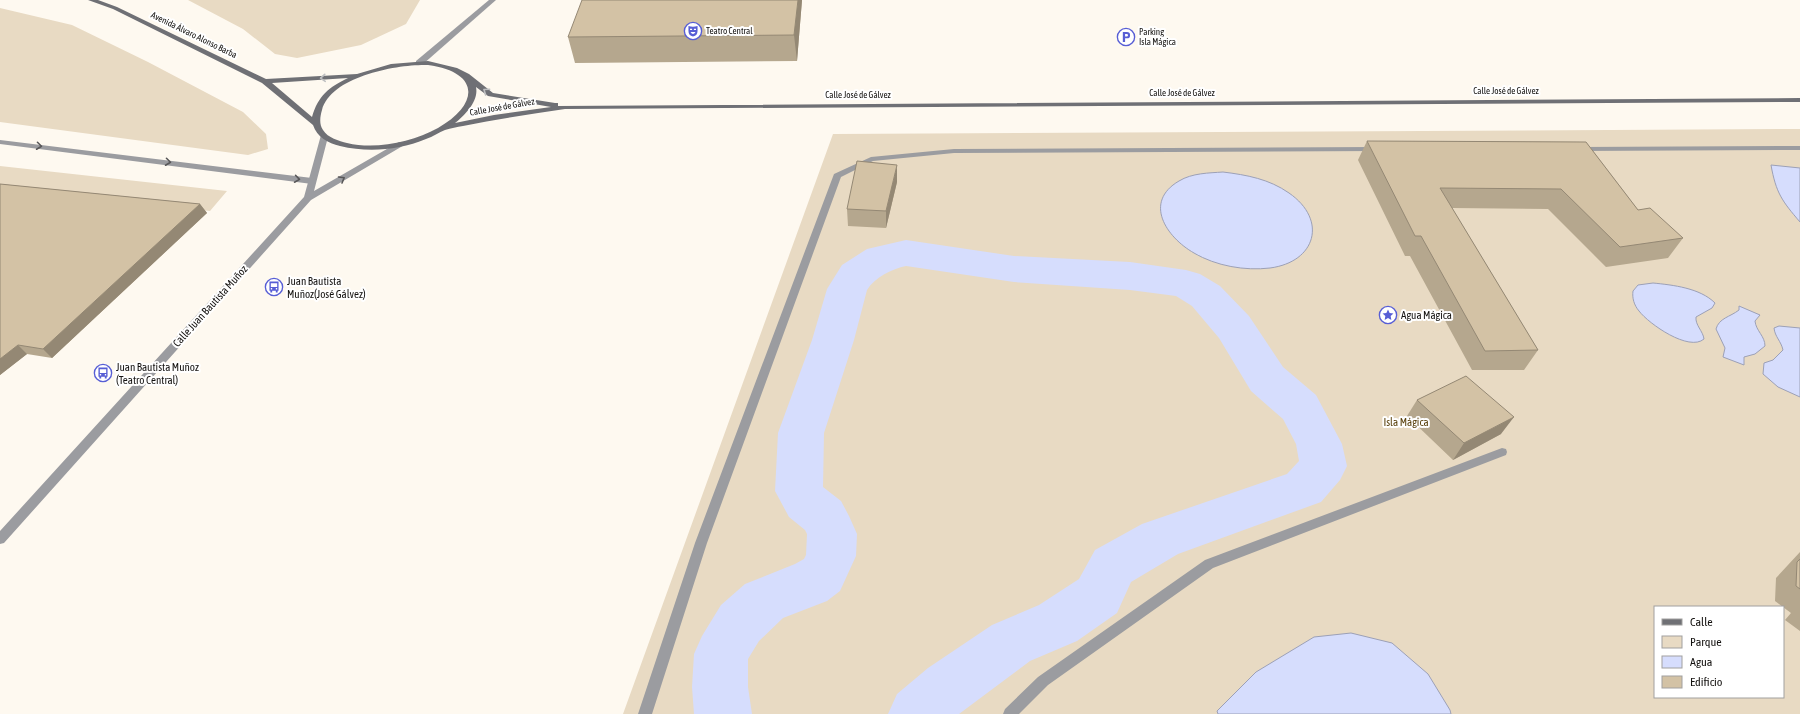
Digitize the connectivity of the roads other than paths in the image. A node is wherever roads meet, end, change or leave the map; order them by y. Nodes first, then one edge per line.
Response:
1 (91, 0) edge
2 (493, 0) edge
3 (419, 63) junction
4 (362, 74) junction
5 (466, 76) junction
6 (265, 81) junction
7 (1800, 100) edge
8 (565, 107) junction
9 (315, 123) junction
10 (443, 128) junction
11 (324, 137) junction
12 (0, 142) edge
13 (402, 144) junction
14 (1800, 148) edge
15 (1385, 149) edge
16 (1568, 149) edge
17 (312, 181) junction
18 (308, 198) junction
19 (1502, 452) dead end
20 (0, 539) edge
21 (645, 714) edge
22 (1010, 714) edge

1 - 6 main road, Avenida Álvaro Alonso Barba
2 - 3 street
3 - 4 main road, Calle José de Gálvez
3 - 5 main road, Calle José de Gálvez
4 -> 6 main road
4 - 9 main road
8 -> 5 main road, Calle José de Gálvez
5 - 10 main road
6 - 9 main road, Avenida Álvaro Alonso Barba
7 - 8 main road, Calle José de Gálvez
8 - 10 main road, Calle José de Gálvez
9 - 11 main road, Avenida Álvaro Alonso Barba
10 - 13 main road
11 - 13 main road
11 - 17 street, Calle Juan Bautista Muñoz
12 -> 17 street
18 -> 13 street, Calle Juan Bautista Muñoz
14 - 16 street
15 - 21 street
17 - 18 street, Calle Juan Bautista Muñoz
18 - 20 street, Calle Juan Bautista Muñoz
19 - 22 street

